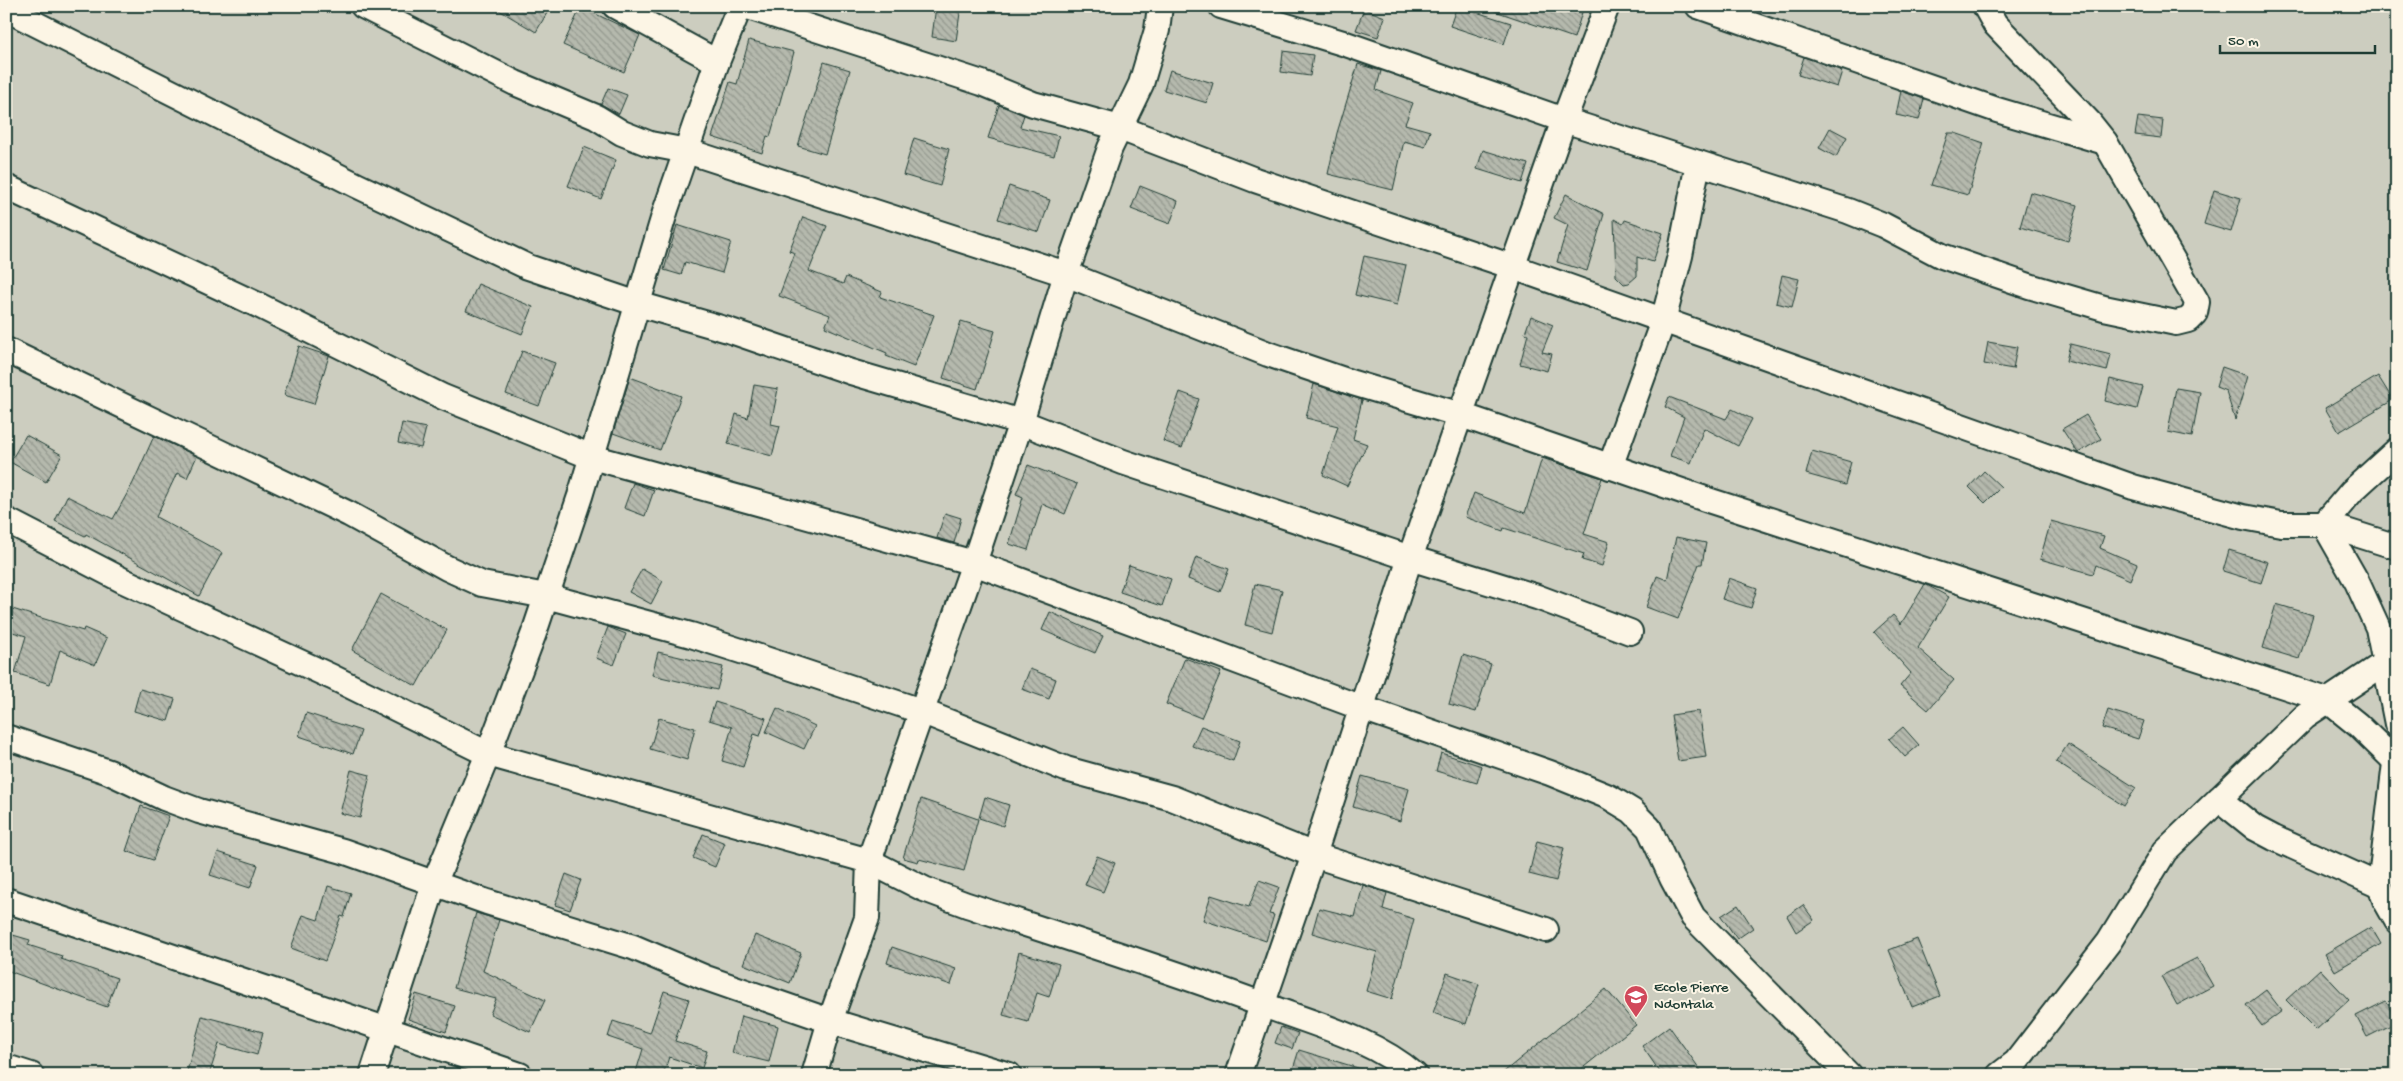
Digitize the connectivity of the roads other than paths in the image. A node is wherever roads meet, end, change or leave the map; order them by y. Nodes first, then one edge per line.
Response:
1 (363, 6) edge
2 (615, 6) edge
3 (740, 6) edge
4 (744, 6) edge
5 (1160, 6) edge
6 (1221, 6) edge
7 (1607, 6) edge
8 (1698, 6) edge
9 (1985, 6) edge
10 (6, 9) edge
11 (717, 62) junction
12 (1564, 120) junction
13 (1120, 128) junction
14 (2105, 142) junction
15 (687, 152) junction
16 (1698, 163) junction
17 (6, 187) edge
18 (1513, 267) junction
19 (1066, 274) junction
20 (638, 304) junction
21 (1663, 321) junction
22 (6, 350) edge
23 (1462, 416) junction
24 (1021, 422) junction
25 (2397, 450) edge
26 (592, 457) junction
27 (1610, 467) junction
28 (6, 520) edge
29 (2324, 524) junction
30 (2397, 547) edge
31 (1410, 558) junction
32 (974, 563) junction
33 (546, 596) junction
34 (1630, 632) dead end
35 (2392, 656) edge
36 (2327, 700) junction
37 (1362, 708) junction
38 (921, 711) junction
39 (2397, 724) edge
40 (6, 737) edge
41 (488, 754) junction
42 (2396, 754) edge
43 (2219, 799) junction
44 (1314, 855) junction
45 (869, 861) junction
46 (434, 884) junction
47 (2380, 886) junction
48 (6, 900) edge
49 (2397, 921) edge
50 (1546, 930) dead end
51 (1261, 1004) junction
52 (830, 1021) junction
53 (386, 1031) junction
54 (6, 1067) edge
55 (31, 1075) edge
56 (372, 1075) edge
57 (520, 1075) edge
58 (814, 1075) edge
59 (1008, 1075) edge
60 (1238, 1075) edge
61 (1415, 1075) edge
62 (1849, 1075) edge
63 (1999, 1075) edge

1 - 15 street
2 - 11 street
3 - 11 street
4 - 13 street
5 - 13 street
6 - 12 street
7 - 12 street
8 - 14 street
9 - 14 street
10 - 20 street
11 - 15 street
12 - 16 street
12 - 18 street
13 - 18 street
13 - 19 street
14 - 16 street
15 - 19 street
15 - 20 street
16 - 21 street
17 - 26 street
18 - 21 street
18 - 23 street
19 - 23 street
19 - 24 street
20 - 24 street
20 - 26 street
21 - 27 street
21 - 29 street
22 - 33 street
23 - 27 street
23 - 31 street
24 - 31 street
24 - 32 street
25 - 29 street
26 - 32 street
26 - 33 street
27 - 36 street
28 - 41 street
29 - 30 street
29 - 35 street
31 - 34 street
31 - 37 street
32 - 37 street
32 - 38 street
33 - 38 street
33 - 41 street
35 - 36 street
35 - 39 street
36 - 42 street
36 - 43 street
37 - 44 street
37 - 62 street
38 - 44 street
38 - 45 street
40 - 46 street
41 - 45 street
41 - 46 street
42 - 47 street
43 - 47 street
43 - 63 street
44 - 50 street
44 - 51 street
45 - 51 street
45 - 52 street
46 - 52 street
46 - 53 street
47 - 49 street
48 - 53 street
51 - 60 street
51 - 61 street
52 - 58 street
52 - 59 street
53 - 56 street
53 - 57 street
54 - 55 street

